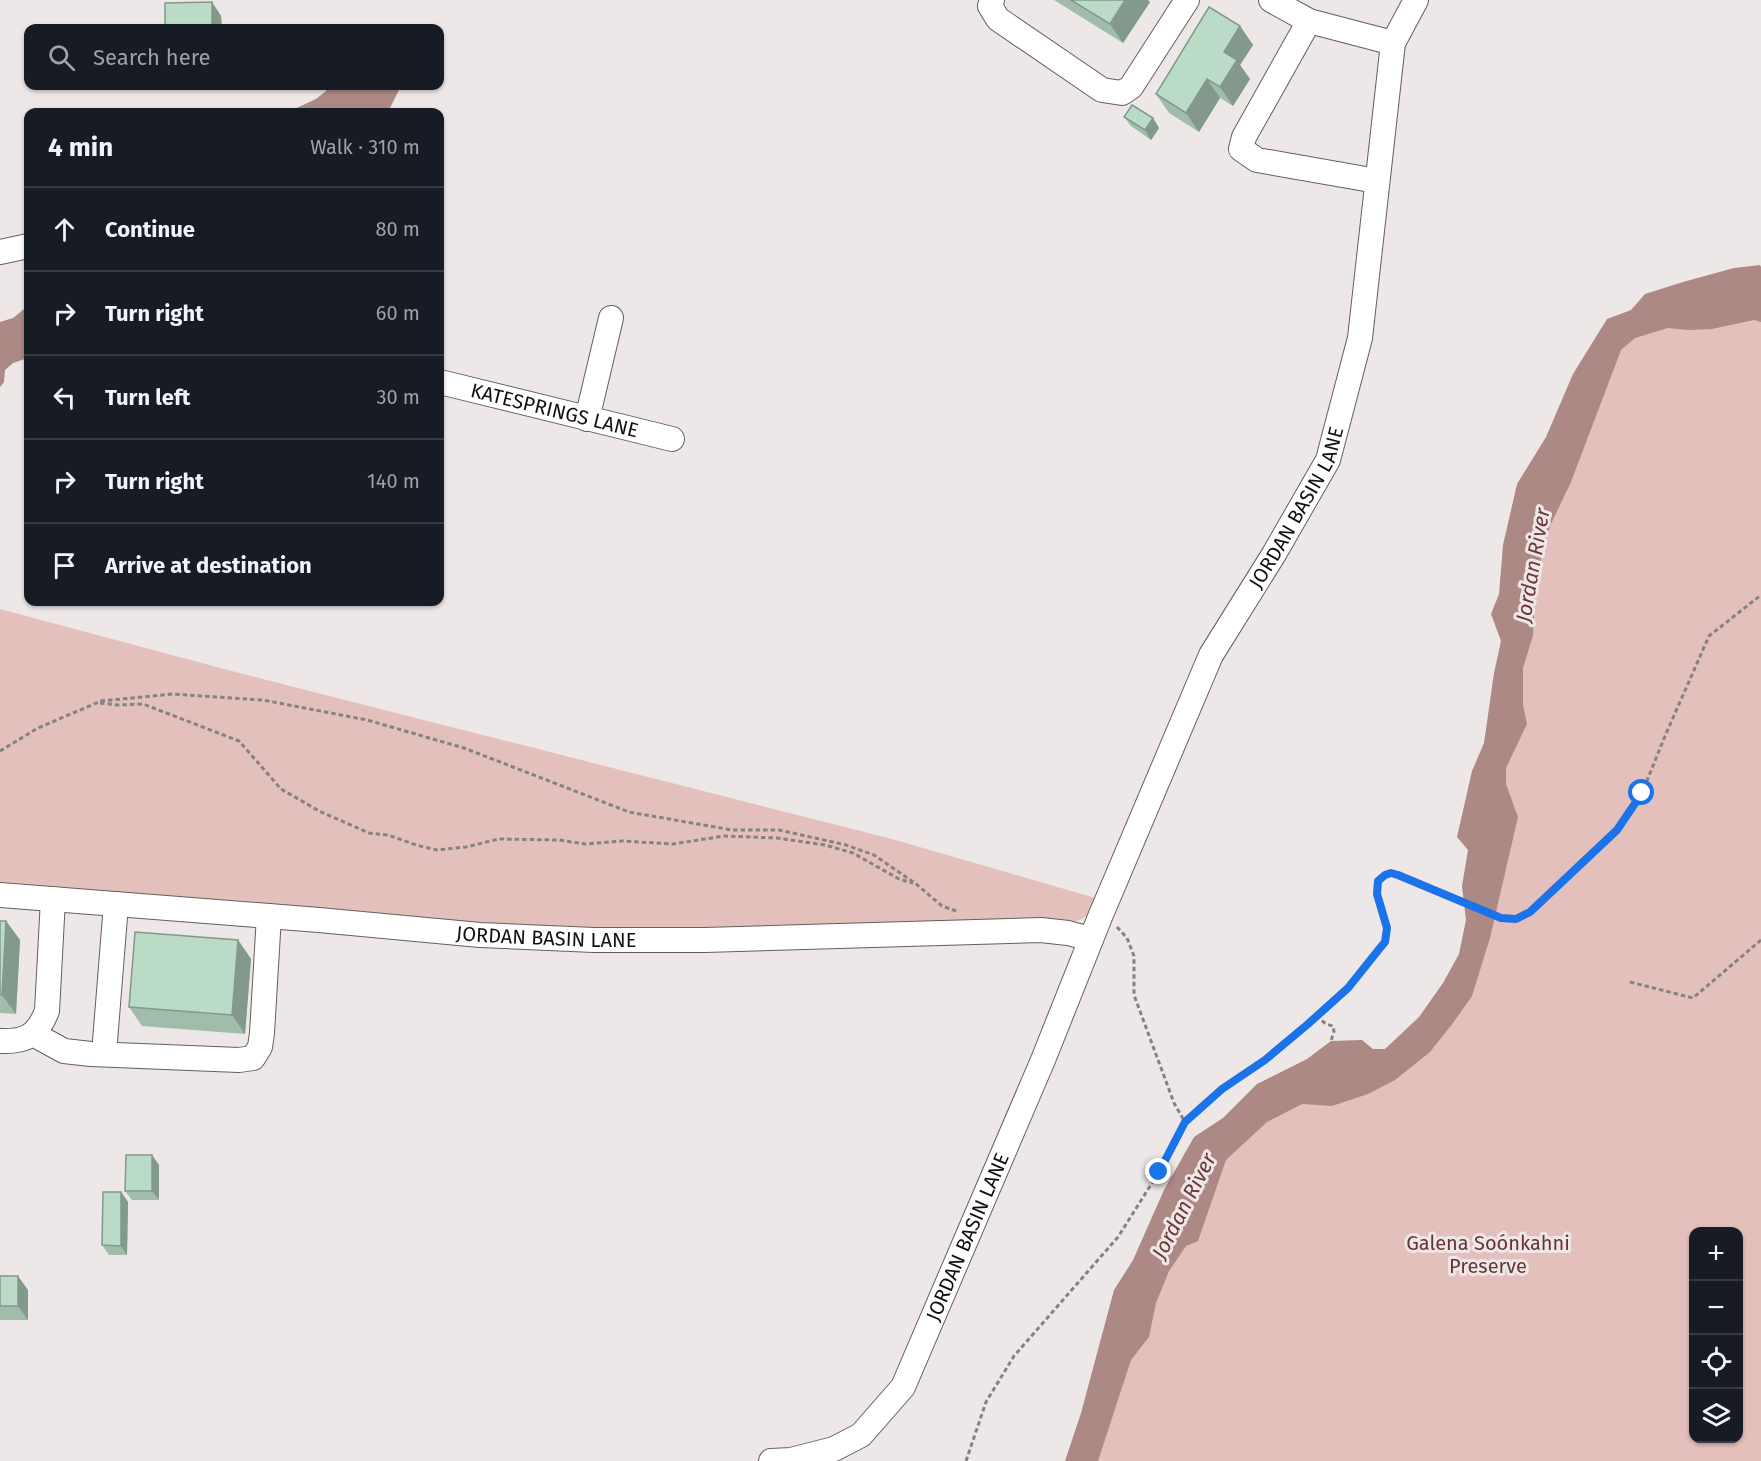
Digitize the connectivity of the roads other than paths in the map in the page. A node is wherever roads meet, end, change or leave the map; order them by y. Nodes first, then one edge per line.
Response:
1 (992, 0) edge
2 (1187, 0) edge
3 (1271, 0) edge
4 (1416, 0) edge
5 (1309, 21) junction
6 (1393, 43) junction
7 (1377, 181) junction
8 (24, 247) edge
9 (0, 252) edge
10 (611, 318) dead end
11 (444, 383) edge
12 (587, 419) junction
13 (672, 439) dead end
14 (0, 895) edge
15 (53, 899) junction
16 (116, 904) junction
17 (269, 916) junction
18 (1091, 939) junction
19 (33, 1034) junction
20 (0, 1041) edge
21 (104, 1054) junction
22 (771, 1461) edge

1 - 2 street
3 - 5 street
4 - 6 street
5 - 6 street
5 - 7 street
6 - 7 street, JORDAN BASIN LANE
7 - 18 street, JORDAN BASIN LANE
8 - 9 street
10 - 12 street
11 - 12 street, KATESPRINGS LANE
12 - 13 street, KATESPRINGS LANE
14 - 15 street, JORDAN BASIN LANE
15 - 16 street, JORDAN BASIN LANE
15 - 19 street
16 - 17 street, JORDAN BASIN LANE
16 - 21 street
17 - 18 street, JORDAN BASIN LANE
17 - 21 street
18 - 22 street, JORDAN BASIN LANE
19 - 20 street
19 - 21 street

